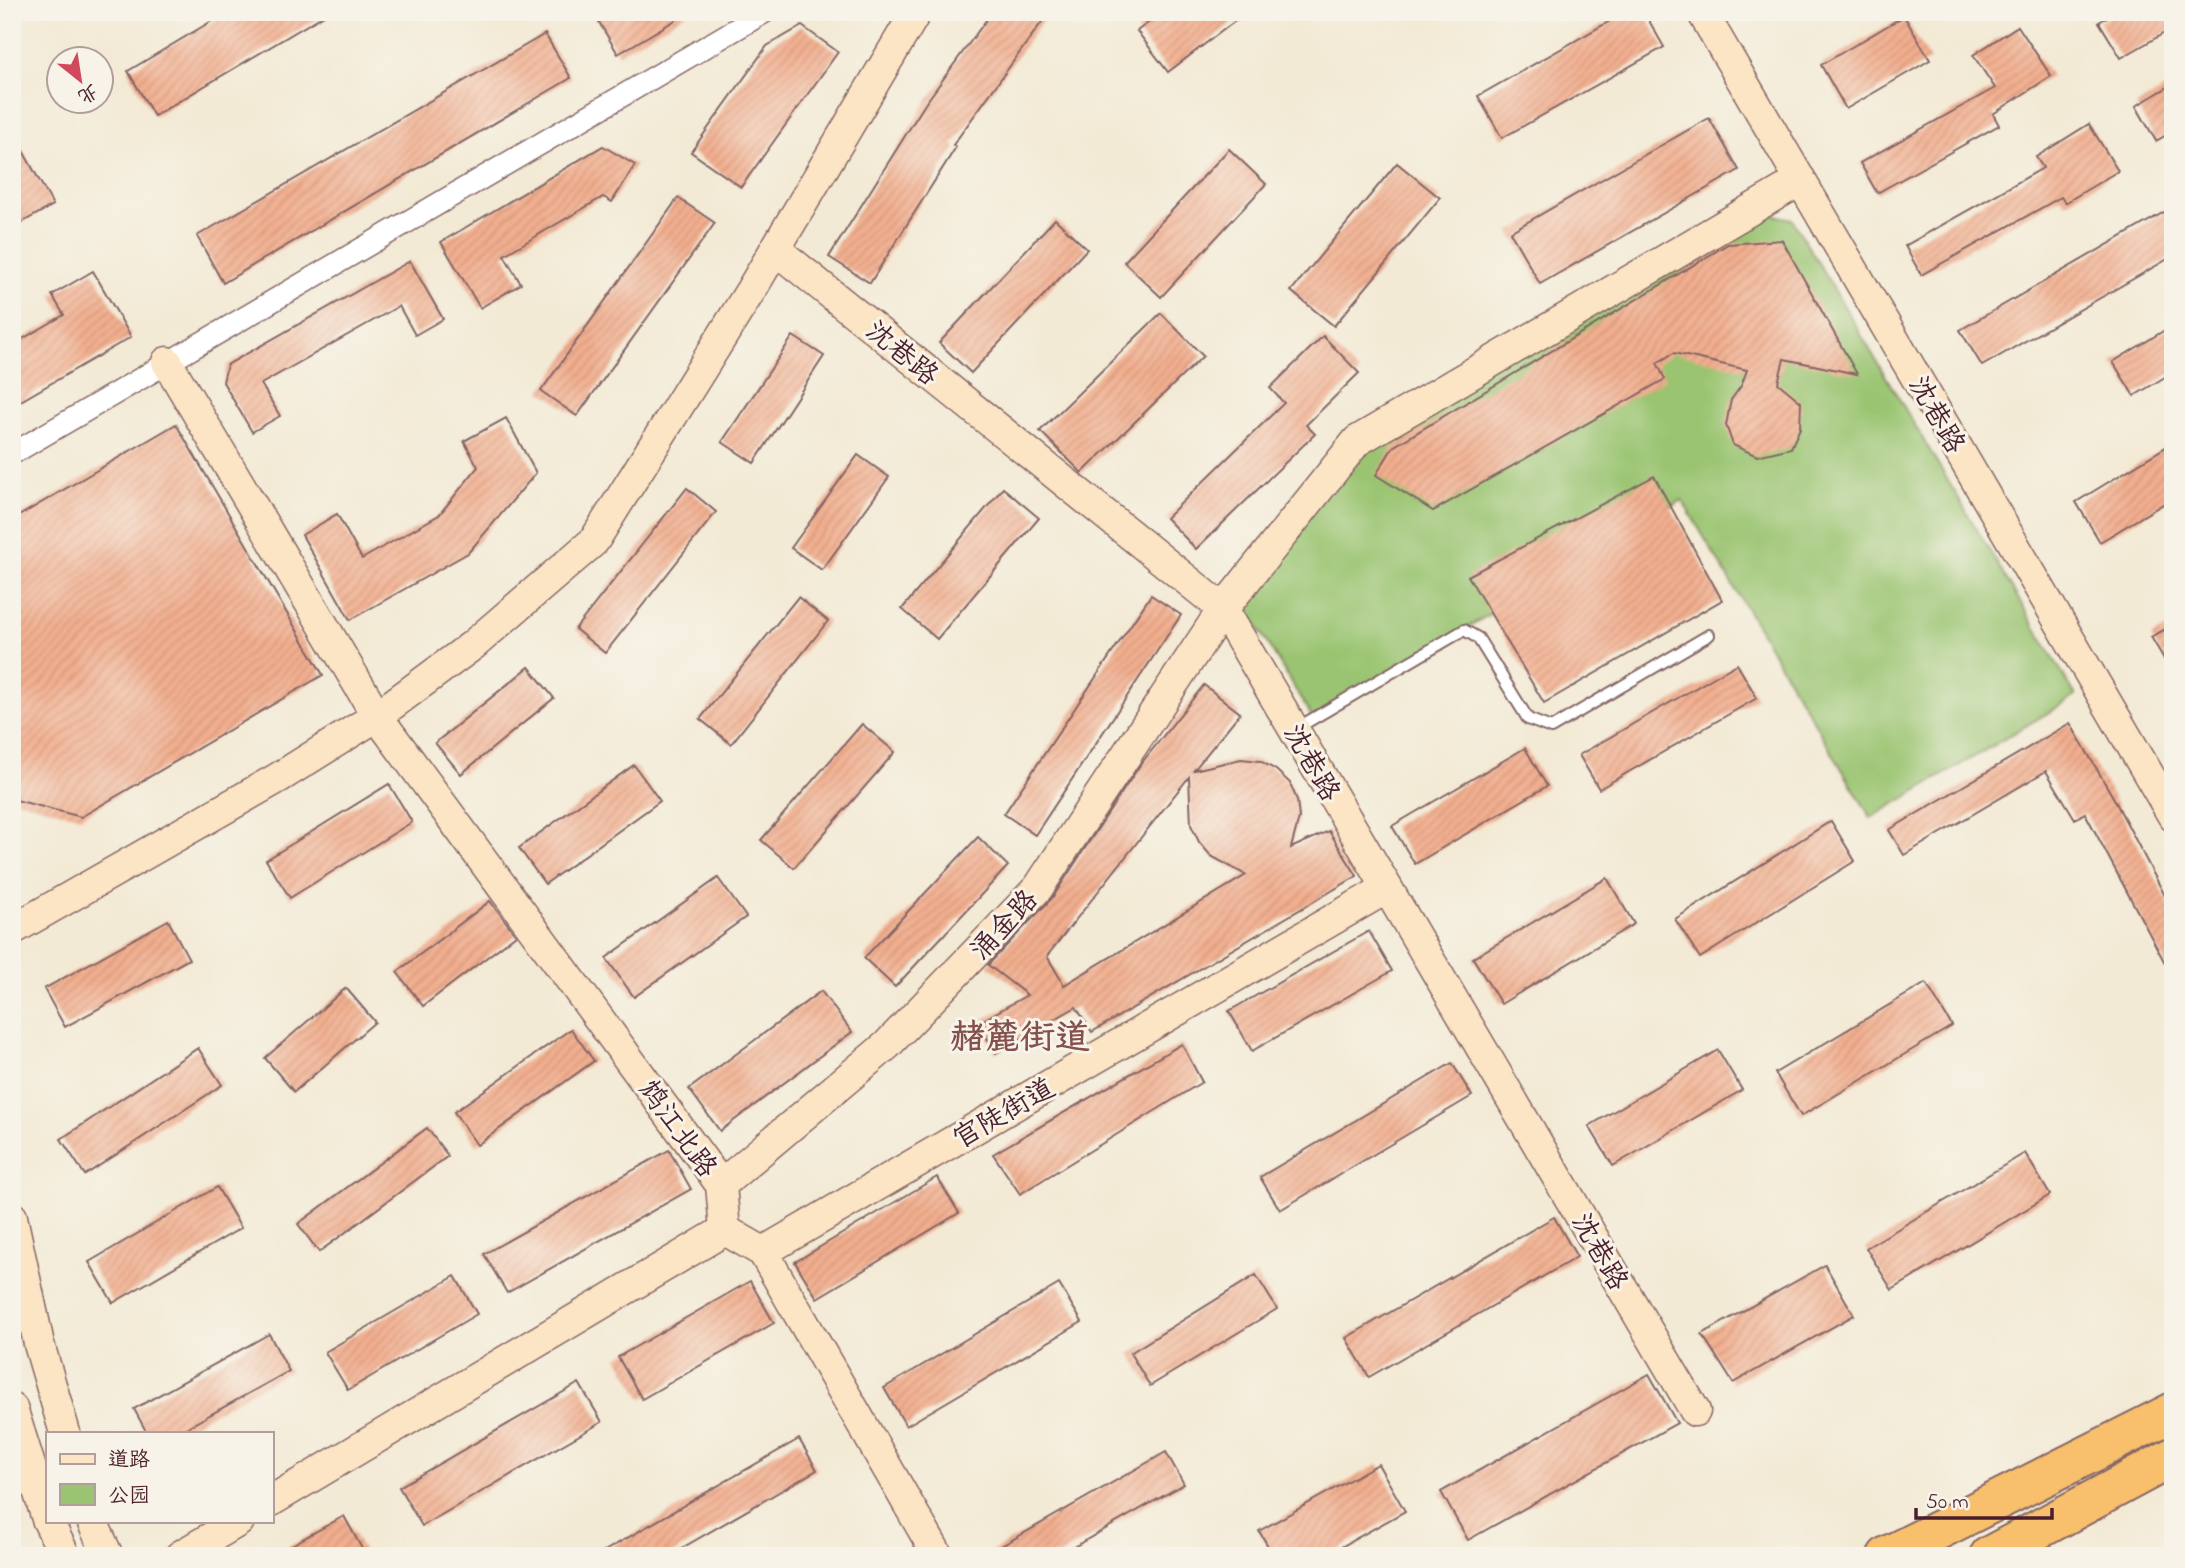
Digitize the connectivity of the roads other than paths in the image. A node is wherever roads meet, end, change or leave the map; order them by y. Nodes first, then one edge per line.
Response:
1 (765, 12) edge
2 (916, 12) edge
3 (1703, 12) edge
4 (1801, 180) junction
5 (775, 249) junction
6 (167, 362) junction
7 (12, 454) edge
8 (1223, 609) junction
9 (1709, 635) dead end
10 (377, 716) junction
11 (1294, 729) junction
12 (2173, 816) edge
13 (1387, 888) junction
14 (12, 930) edge
15 (721, 1185) junction
16 (12, 1217) edge
17 (725, 1230) junction
18 (763, 1252) junction
19 (12, 1408) edge
20 (1695, 1411) dead end
21 (2173, 1412) edge
22 (65, 1432) edge
23 (2173, 1457) edge
24 (273, 1500) edge
25 (46, 1514) edge
26 (49, 1522) edge
27 (93, 1522) edge
28 (237, 1522) edge
29 (65, 1556) edge
30 (108, 1556) edge
31 (180, 1556) edge
32 (938, 1556) edge
33 (1887, 1556) edge
34 (1989, 1556) edge

1 - 6 street
2 - 5 street
3 - 4 street, 沈巷路
4 - 8 street, 涌金路
4 - 12 street, 沈巷路
5 - 8 street, 沈巷路
5 - 10 street
6 - 7 street
6 - 10 street, 鸩江北路
8 - 11 street, 沈巷路
8 - 15 street, 涌金路
9 - 11 lane
10 - 14 street
10 - 15 street, 鸩江北路
11 - 13 street, 沈巷路
13 - 18 street, 官陡街道
13 - 20 street, 沈巷路
15 - 17 street, 鸩江北路
16 - 22 street
17 - 18 street
17 - 24 street
18 - 32 street
19 - 25 street
21 - 33 highway
23 - 34 highway
26 - 29 street
27 - 30 street
28 - 31 street

